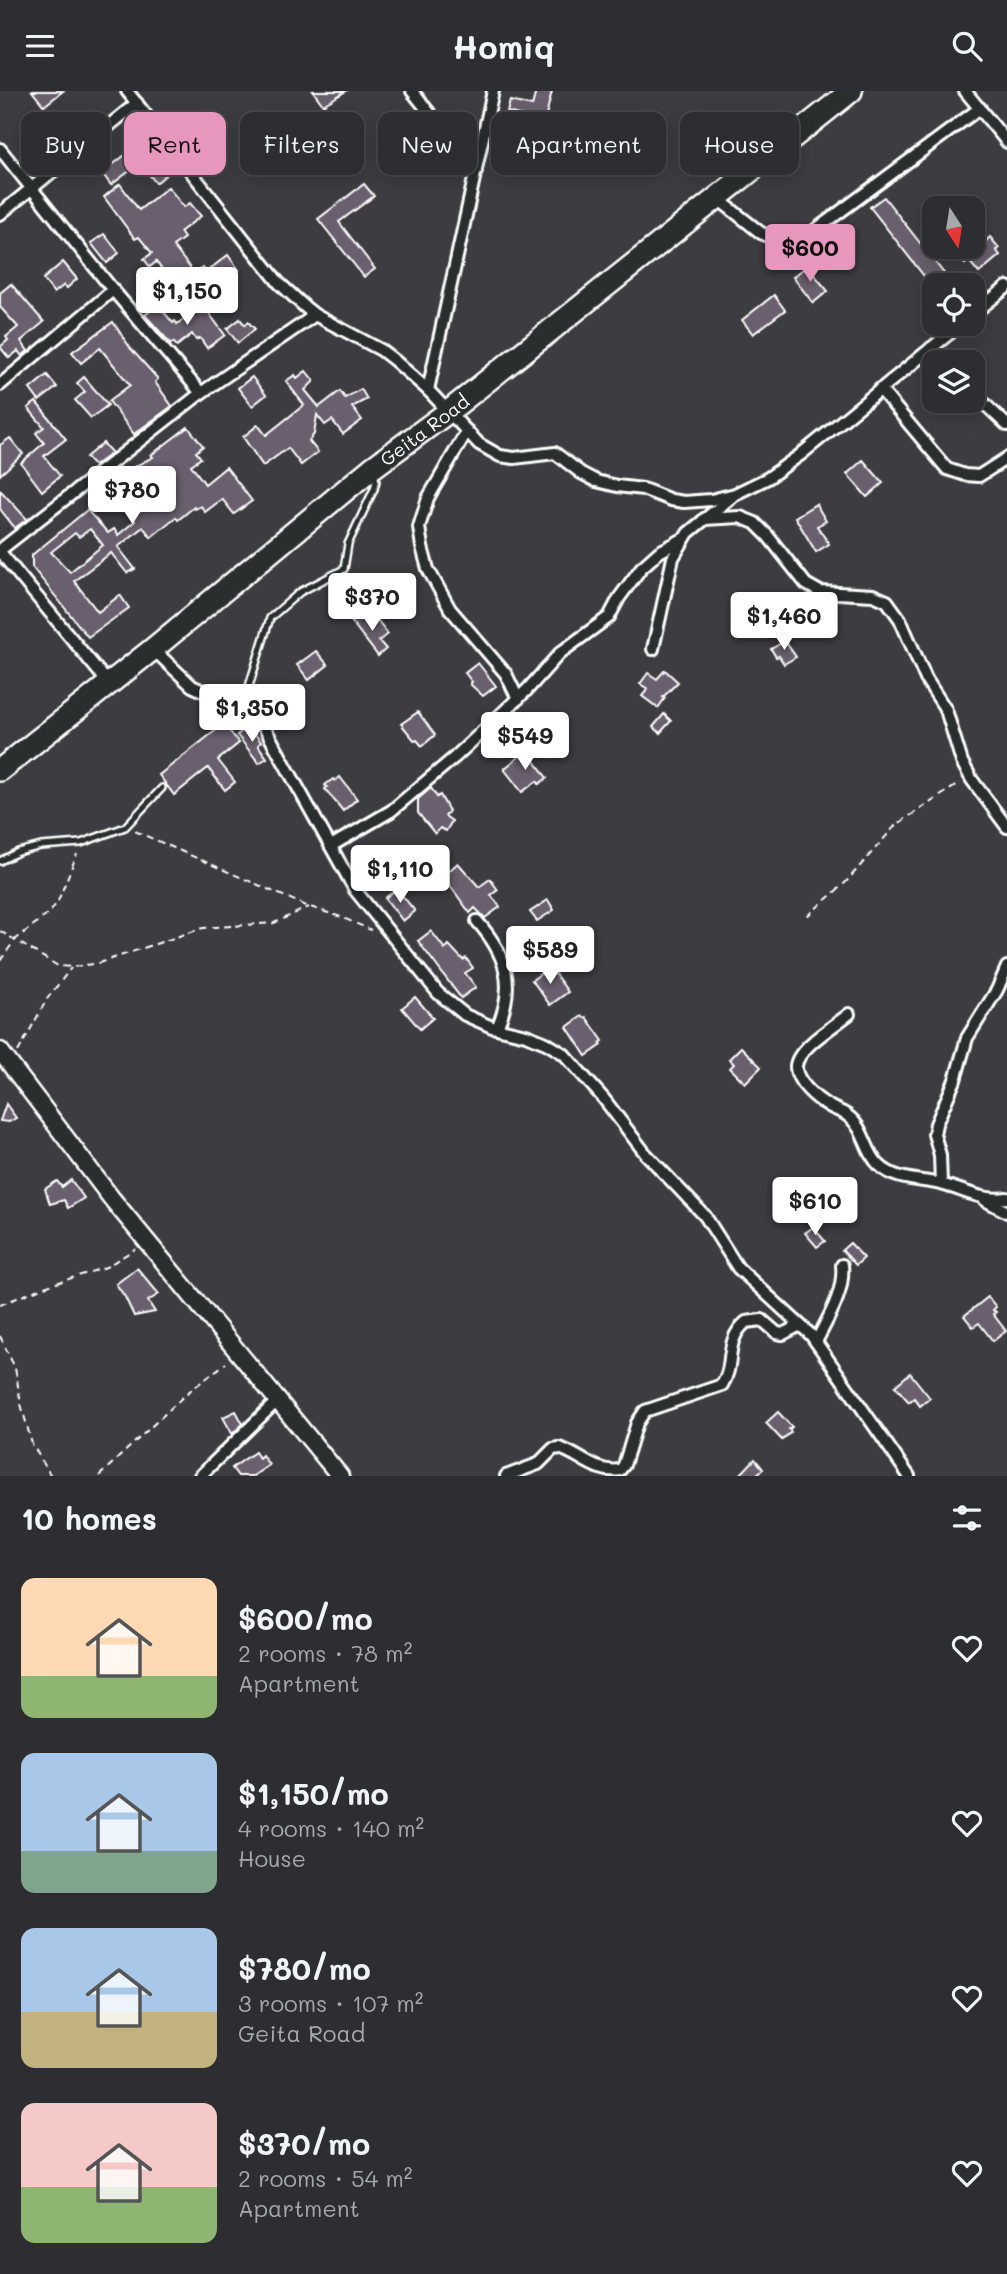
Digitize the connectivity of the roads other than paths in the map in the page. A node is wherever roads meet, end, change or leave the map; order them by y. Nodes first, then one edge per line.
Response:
1 (127, 91) edge
2 (412, 91) edge
3 (493, 91) edge
4 (851, 91) edge
5 (965, 91) edge
6 (137, 103) junction
7 (980, 108) junction
8 (429, 112) edge
9 (1007, 142) edge
10 (0, 149) edge
11 (477, 166) edge
12 (475, 175) edge
13 (32, 189) junction
14 (717, 198) junction
15 (0, 214) edge
16 (1007, 287) edge
17 (113, 290) junction
18 (985, 304) edge
19 (315, 316) junction
20 (946, 336) edge
21 (931, 348) joint
22 (0, 385) edge
23 (880, 389) junction
24 (428, 390) junction
25 (201, 393) junction
26 (985, 404) edge
27 (448, 412) junction
28 (1007, 425) edge
29 (467, 431) junction
30 (1006, 459) edge
31 (372, 468) junction
32 (735, 494) junction
33 (704, 519) junction
34 (685, 538) junction
35 (0, 551) edge
36 (153, 649) junction
37 (653, 649) dead end
38 (109, 684) junction
39 (517, 699) junction
40 (242, 709) junction
41 (0, 770) edge
42 (162, 788) dead end
43 (1007, 827) edge
44 (331, 846) junction
45 (0, 861) edge
46 (477, 921) dead end
47 (1007, 967) edge
48 (849, 1014) dead end
49 (497, 1028) junction
50 (0, 1051) edge
51 (941, 1184) junction
52 (982, 1198) junction
53 (1007, 1198) edge
54 (1007, 1212) edge
55 (842, 1265) dead end
56 (800, 1325) junction
57 (816, 1342) junction
58 (278, 1400) junction
59 (326, 1469) edge
60 (200, 1476) edge
61 (340, 1476) edge
62 (506, 1476) edge
63 (909, 1476) edge

1 - 6 street
2 - 8 street
3 - 11 street
4 - 14 highway, Geita Road
5 - 7 street
6 - 13 street
6 - 19 street
7 - 9 street
7 - 14 street
10 - 13 street
12 - 24 street
13 - 15 street
13 - 17 street
14 - 27 highway, Geita Road
16 - 18 street
17 - 22 street
17 - 25 street
19 - 24 street
19 - 25 street
20 - 21 street
21 - 23 street
23 - 30 street
23 - 32 street
24 - 27 street
25 - 35 street
26 - 28 street
27 - 29 street
27 - 31 highway, Geita Road
29 - 32 street
29 - 39 street
31 - 36 highway, Geita Road
31 - 40 lane
32 - 33 street
33 - 34 street
33 - 43 street
34 - 37 street
34 - 39 street
35 - 38 street
36 - 38 highway, Geita Road
36 - 40 street
38 - 41 highway, Geita Road
39 - 44 street
40 - 44 street
42 - 45 lane
44 - 49 street
46 - 49 street
47 - 51 street
48 - 51 street
49 - 56 street
50 - 58 street
51 - 52 street
52 - 53 street
52 - 54 street
55 - 57 street
56 - 57 street
56 - 62 street
57 - 63 street
58 - 59 street
58 - 60 street
59 - 61 street

